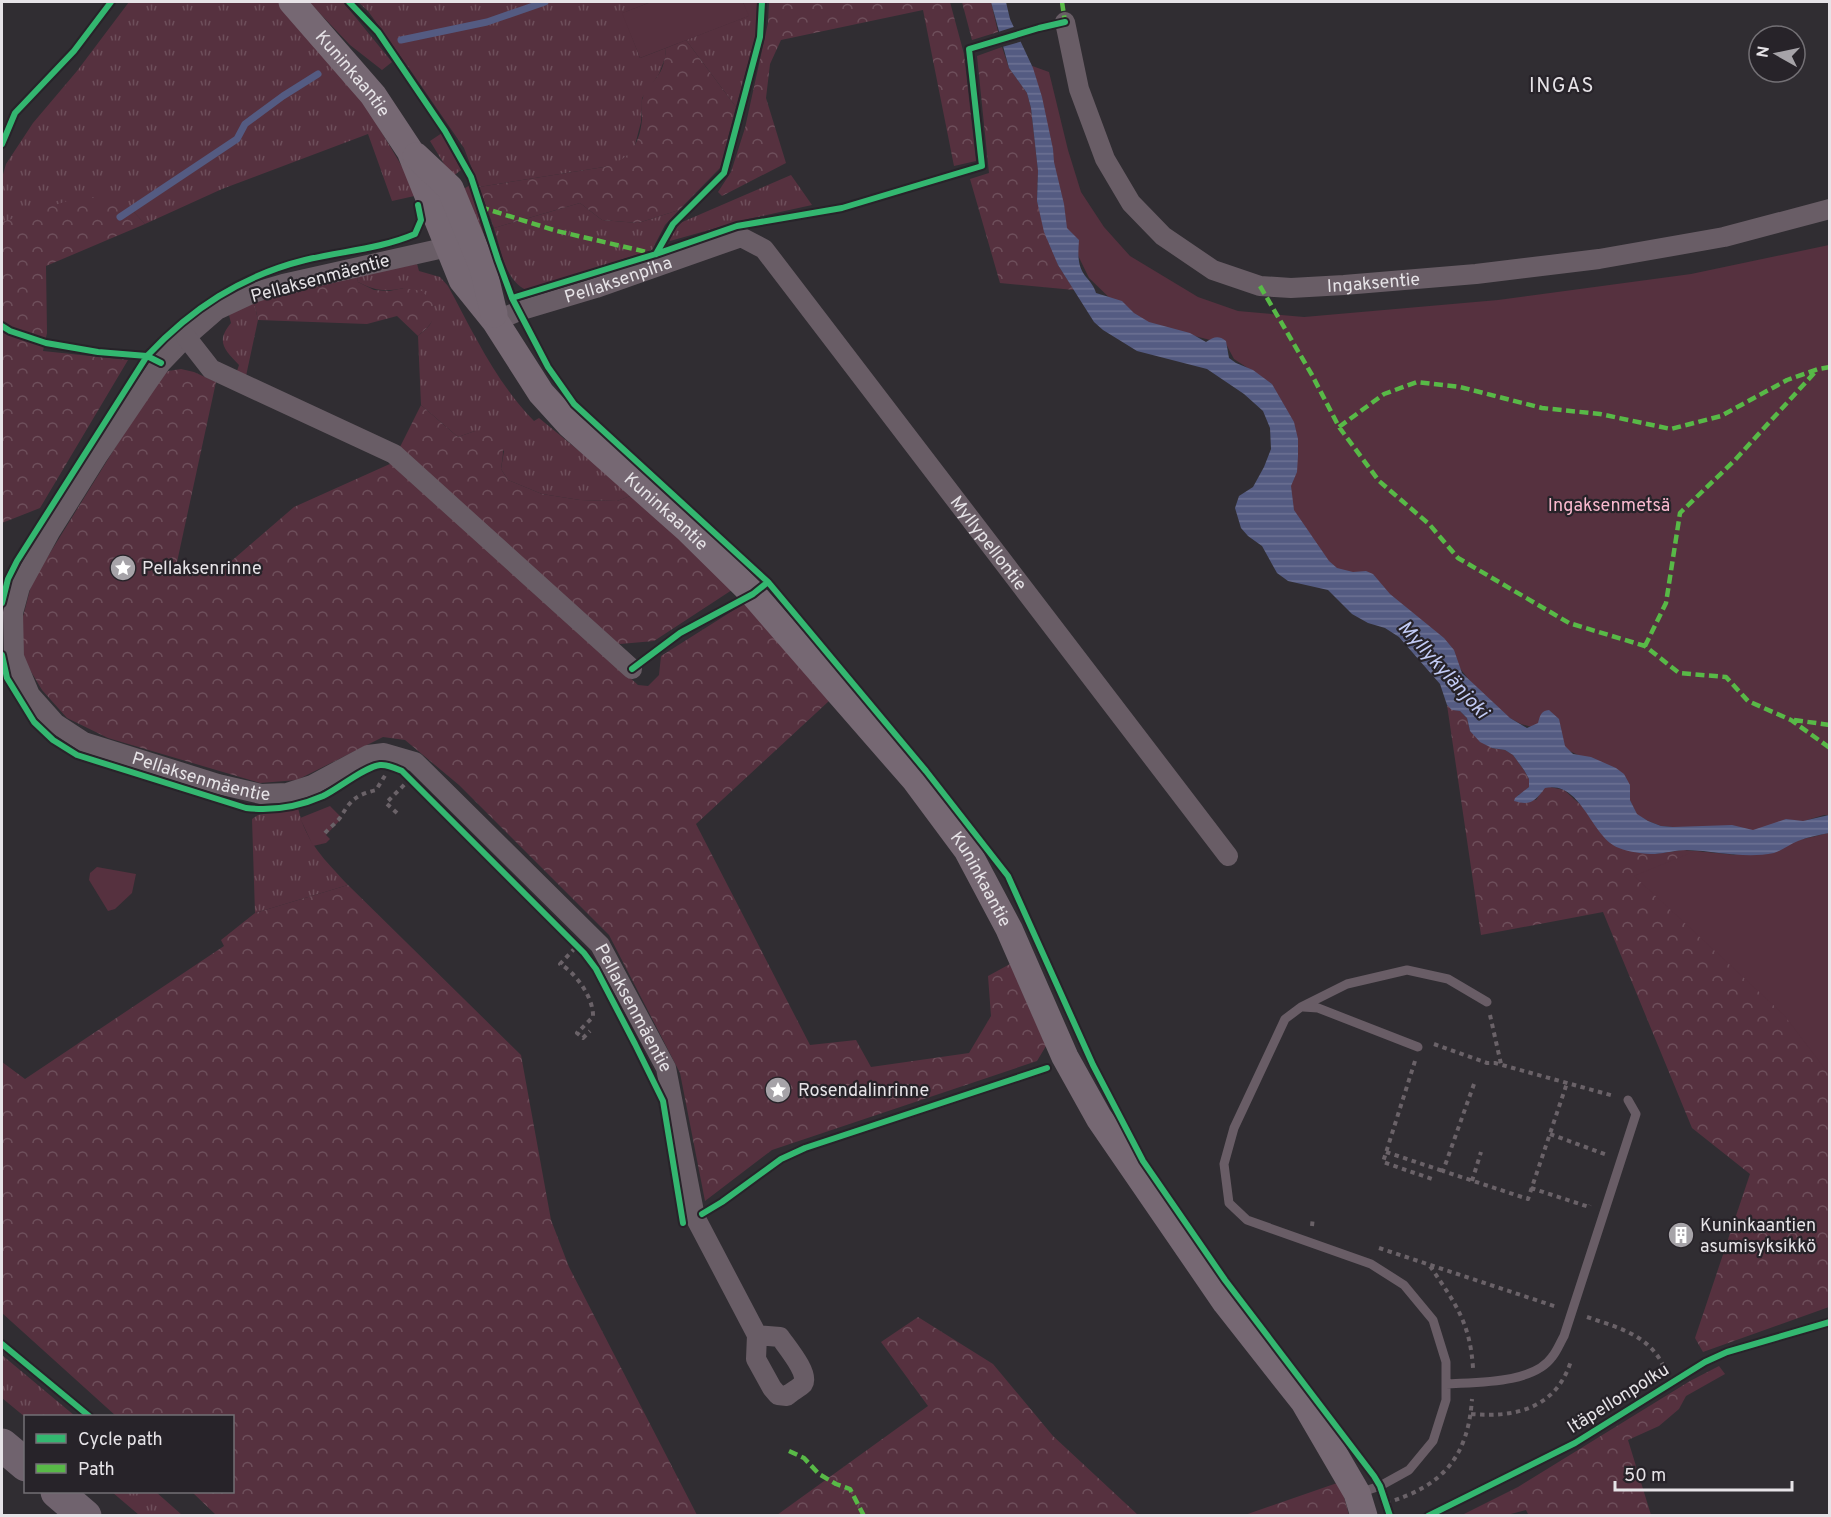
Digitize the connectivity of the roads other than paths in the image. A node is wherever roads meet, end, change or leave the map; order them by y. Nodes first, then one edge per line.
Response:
1 (292, 2) edge
2 (1065, 22) dead end
3 (1830, 209) edge
4 (741, 237) joint
5 (459, 242) junction
6 (495, 321) junction
7 (186, 337) junction
8 (632, 669) dead end
9 (1228, 856) dead end
10 (1487, 1002) road end
11 (1301, 1007) junction
12 (1418, 1047) road end
13 (1628, 1100) road end
14 (757, 1335) dead end
15 (1446, 1384) junction
16 (2, 1445) edge
17 (24, 1463) edge
18 (59, 1493) edge
19 (1372, 1501) edge
20 (85, 1515) edge

1 - 5 main road, Kuninkaantie
2 - 3 street, Ingaksentie
4 - 6 street, Pellaksenpiha
4 - 9 street, Myllypellontie
5 - 6 main road, Kuninkaantie
5 - 7 street, Pellaksenmäentie
6 - 19 main road, Kuninkaantie
7 - 8 street
7 - 14 street, Pellaksenmäentie
10 - 11 lane
11 - 12 lane
11 - 15 lane
13 - 15 lane
15 - 19 lane
16 - 17 highway
18 - 20 highway

